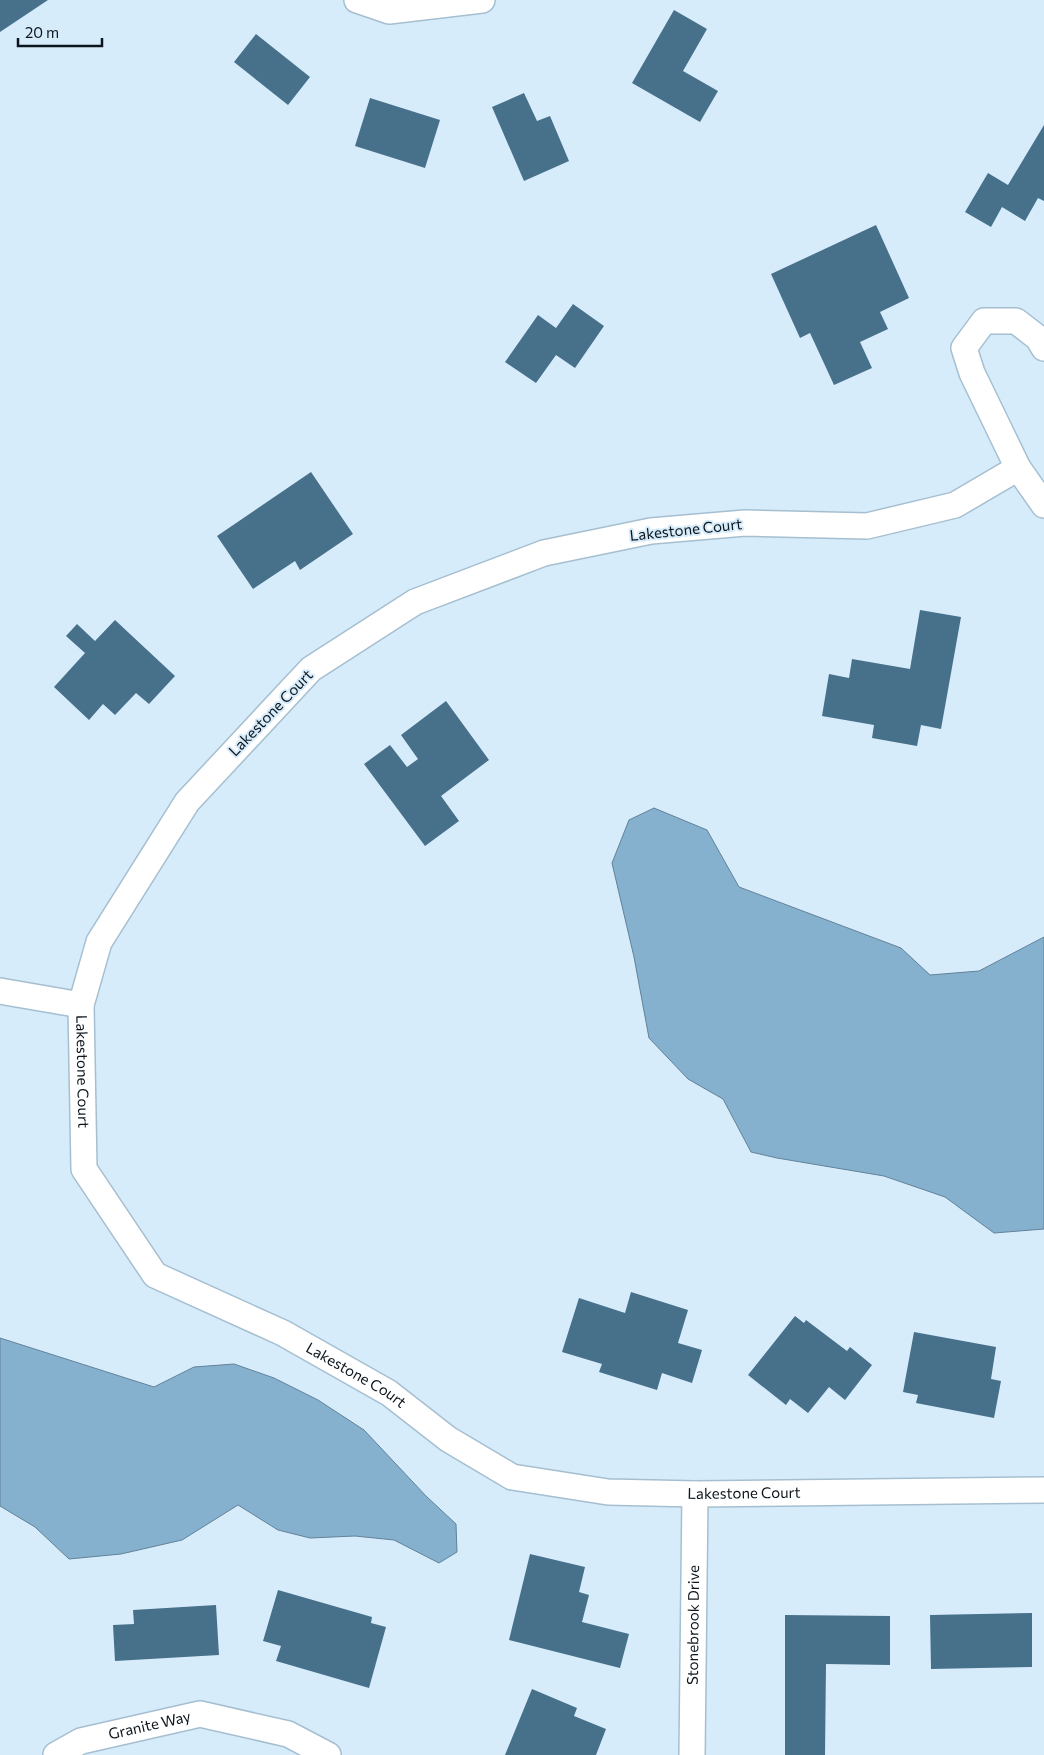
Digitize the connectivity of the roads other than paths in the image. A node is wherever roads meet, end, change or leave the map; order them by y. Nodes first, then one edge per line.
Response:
1 (358, 0) edge
2 (482, 0) edge
3 (1044, 348) edge
4 (1018, 468) junction
5 (1044, 505) edge
6 (0, 991) edge
7 (81, 1005) junction
8 (1044, 1490) edge
9 (695, 1494) junction
10 (56, 1755) edge
11 (328, 1755) edge
12 (692, 1755) edge

1 - 2 street
3 - 4 street
4 - 5 street
4 - 7 street, Lakestone Court
6 - 7 street
7 - 9 street, Lakestone Court
8 - 9 street, Lakestone Court
9 - 12 street, Stonebrook Drive
10 - 11 street, Granite Way

